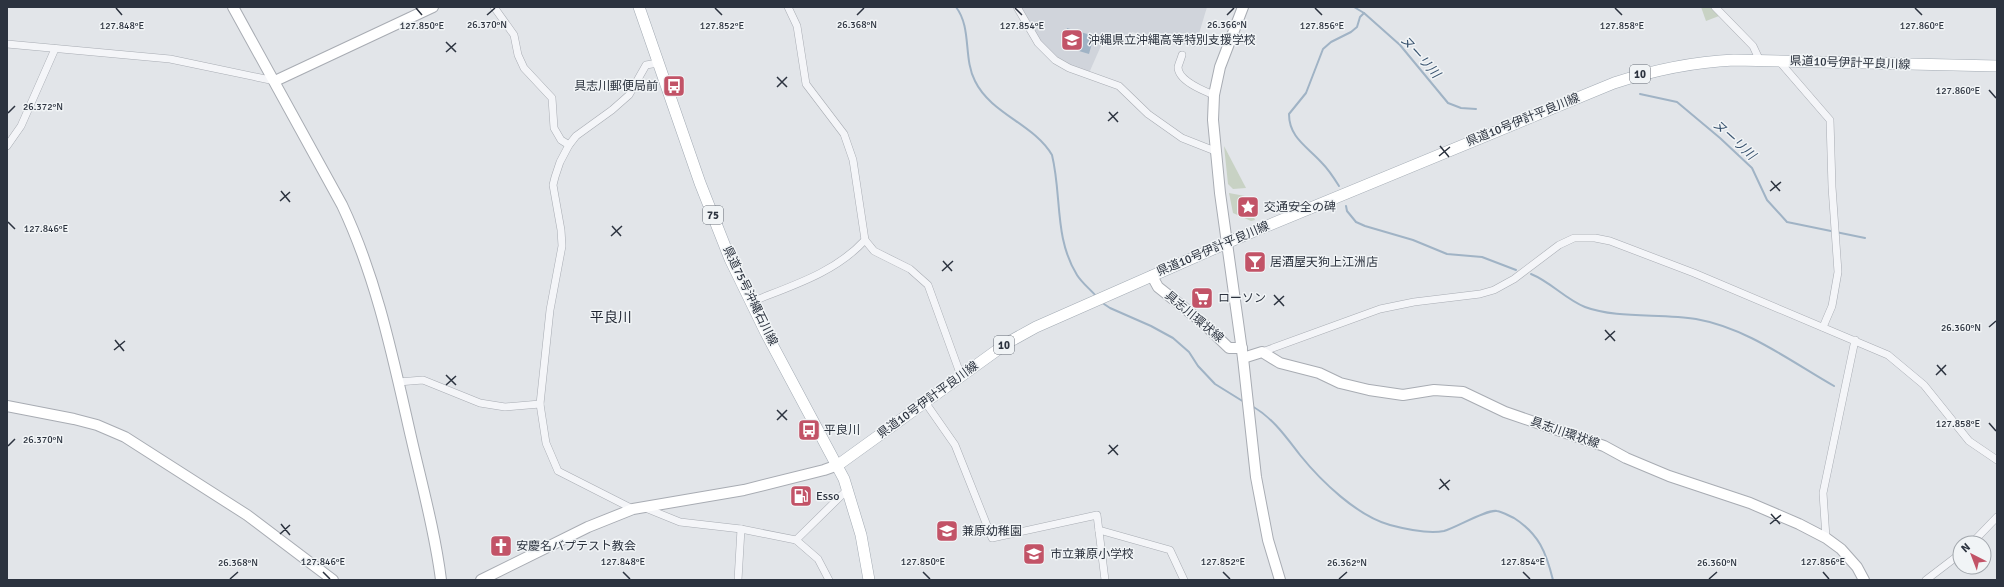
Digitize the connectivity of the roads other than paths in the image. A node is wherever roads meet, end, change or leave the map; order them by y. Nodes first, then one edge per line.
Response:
1 (234, 7) edge
2 (433, 7) edge
3 (494, 7) edge
4 (639, 7) edge
5 (788, 7) edge
6 (1017, 7) edge
7 (1243, 7) edge
8 (1715, 7) edge
9 (7, 44) edge
10 (55, 49) junction
11 (1182, 55) dead end
12 (1760, 61) junction
13 (1779, 61) junction
14 (658, 63) junction
15 (1997, 66) edge
16 (275, 81) junction
17 (1214, 95) junction
18 (569, 145) junction
19 (7, 146) edge
20 (1215, 151) junction
21 (865, 240) junction
22 (1228, 243) junction
23 (1152, 276) junction
24 (751, 302) junction
25 (1823, 327) junction
26 (1855, 340) junction
27 (1262, 352) junction
28 (1242, 353) junction
29 (961, 376) junction
30 (398, 382) junction
31 (925, 402) junction
32 (540, 404) junction
33 (7, 406) edge
34 (1997, 460) edge
35 (838, 465) junction
36 (848, 489) junction
37 (637, 508) junction
38 (1997, 517) edge
39 (741, 529) junction
40 (1099, 530) junction
41 (1980, 535) edge
42 (1826, 538) junction
43 (796, 540) junction
44 (1952, 560) edge
45 (332, 580) edge
46 (441, 580) edge
47 (481, 580) edge
48 (738, 580) edge
49 (829, 580) edge
50 (869, 580) edge
51 (1105, 580) edge
52 (1184, 580) edge
53 (1280, 580) edge
54 (1864, 580) edge
55 (1926, 580) edge

1 - 16 street
2 - 16 street
3 - 18 street
4 - 14 main road, 県道75号沖縄石川線 / 75
5 - 21 street
6 - 20 street
7 - 17 street, 具志川環状線
8 - 12 street
9 - 10 street
10 - 16 street
10 - 19 street
11 - 17 street
12 - 13 main road, 県道10号伊計平良川線 / 10
12 - 22 main road, 県道10号伊計平良川線 / 10
13 - 15 main road, 県道10号伊計平良川線 / 10
13 - 25 street
14 - 18 street
14 - 24 main road, 県道75号沖縄石川線 / 75
16 - 30 street
17 - 20 street, 具志川環状線
18 - 32 street
20 - 22 street, 具志川環状線
21 - 24 street
21 - 29 street
22 - 23 main road, 県道10号伊計平良川線 / 10
22 - 28 street, 具志川環状線
23 - 28 street, 具志川環状線
23 - 29 main road, 県道10号伊計平良川線 / 10
24 - 35 main road, 県道75号沖縄石川線 / 75
25 - 26 street
25 - 27 street
26 - 34 street
26 - 42 street
27 - 28 street
27 - 42 street, 具志川環状線
28 - 53 street, 具志川環状線
29 - 31 main road, 県道10号伊計平良川線 / 10
30 - 32 street
30 - 46 street
31 - 35 main road, 県道10号伊計平良川線 / 10
31 - 40 street
32 - 37 street
33 - 45 street
35 - 36 main road, 県道75号沖縄石川線 / 75
35 - 37 street
36 - 43 street
36 - 50 main road, 県道75号沖縄石川線 / 75
37 - 39 street
37 - 47 street
38 - 41 street
39 - 43 street
39 - 48 street
40 - 51 street
40 - 52 street
42 - 54 street, 具志川環状線
43 - 49 street
44 - 55 street

